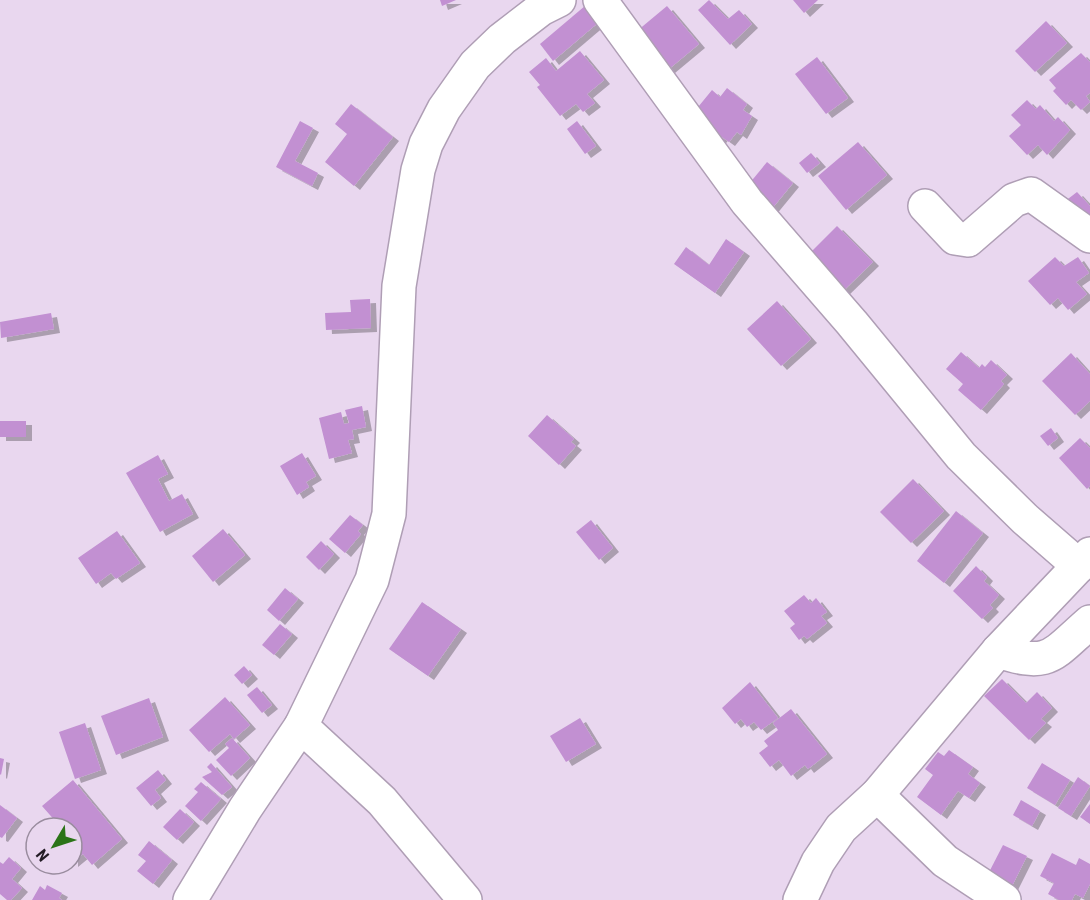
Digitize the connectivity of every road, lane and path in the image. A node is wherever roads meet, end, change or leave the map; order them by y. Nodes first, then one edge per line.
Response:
1 (600, 0) edge
2 (545, 3) edge
3 (925, 206) dead end
4 (1090, 236) edge
5 (1084, 560) edge
6 (1090, 622) edge
7 (998, 651) junction
8 (301, 726) junction
9 (877, 795) junction
10 (190, 900) edge
11 (465, 900) edge
12 (800, 900) edge
13 (1004, 900) edge

1 - 5 street
2 - 8 street
3 - 4 street
5 - 7 street
6 - 7 street
7 - 9 street
8 - 10 street
8 - 11 street
9 - 12 street
9 - 13 street

